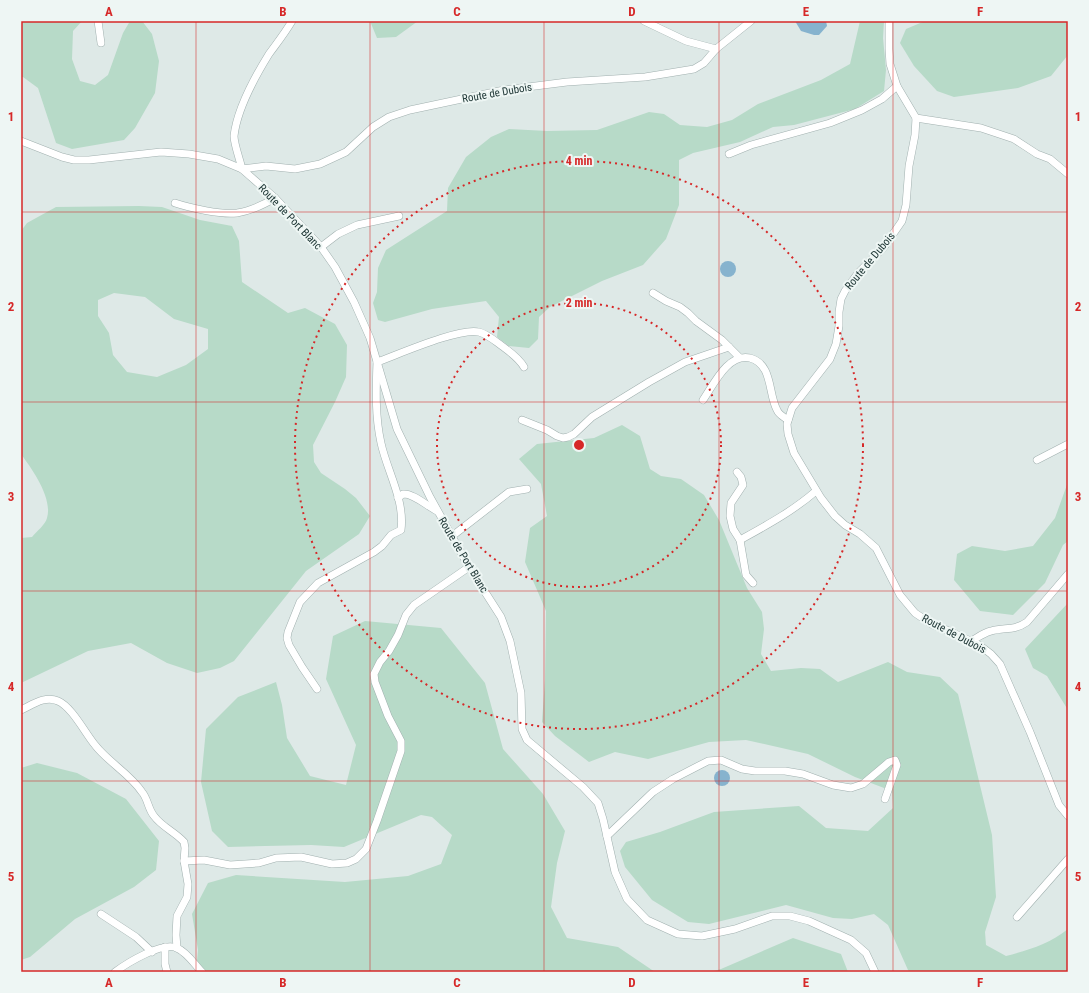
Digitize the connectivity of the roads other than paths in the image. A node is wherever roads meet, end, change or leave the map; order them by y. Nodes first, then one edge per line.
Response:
1 (98, 21) edge
2 (292, 21) edge
3 (644, 21) edge
4 (751, 21) edge
5 (889, 21) edge
6 (101, 43) dead end
7 (716, 49) junction
8 (897, 86) junction
9 (916, 118) junction
10 (21, 141) edge
11 (729, 154) dead end
12 (242, 169) junction
13 (1068, 174) edge
14 (274, 198) junction
15 (175, 203) dead end
16 (399, 216) dead end
17 (321, 248) junction
18 (653, 292) dead end
19 (729, 347) junction
20 (739, 357) junction
21 (377, 362) junction
22 (524, 367) dead end
23 (703, 400) dead end
24 (522, 420) dead end
25 (788, 420) junction
26 (1068, 444) edge
27 (1037, 460) dead end
28 (737, 472) dead end
29 (527, 489) dead end
30 (816, 491) junction
31 (398, 498) junction
32 (437, 511) junction
33 (451, 537) junction
34 (740, 540) junction
35 (469, 567) junction
36 (1068, 574) edge
37 (752, 583) dead end
38 (971, 642) junction
39 (317, 690) dead end
40 (21, 710) edge
41 (885, 799) dead end
42 (1068, 816) edge
43 (607, 836) junction
44 (1068, 859) edge
45 (184, 861) junction
46 (101, 914) dead end
47 (1017, 918) dead end
48 (164, 947) junction
49 (177, 948) junction
50 (152, 952) junction
51 (118, 971) edge
52 (167, 972) edge
53 (202, 972) edge
54 (875, 972) edge

1 - 6 street
2 - 12 street
3 - 7 street
4 - 7 street, Route de Dubois
5 - 8 street
7 - 12 street, Route de Dubois
8 - 9 street
8 - 11 street
9 - 13 street
9 - 25 street, Route de Dubois
10 - 12 street, Route de Port Blanc
12 - 14 street, Route de Port Blanc
14 - 15 street
14 - 17 street, Route de Port Blanc
16 - 17 street
17 - 21 street, Route de Port Blanc
18 - 19 street
19 - 20 street
19 - 24 street
20 - 23 street
20 - 25 street
21 - 22 street
21 - 31 street
21 - 32 street, Route de Port Blanc
25 - 30 street, Route de Dubois
26 - 27 street
28 - 34 street
29 - 33 street
30 - 34 street
30 - 38 street, Route de Dubois
31 - 32 street
31 - 39 street
32 - 33 street, Route de Port Blanc
33 - 35 street, Route de Port Blanc
34 - 37 street
35 - 43 street, Route de Port Blanc
35 - 45 street
36 - 38 street
38 - 42 street, Route de Dubois
40 - 45 street
41 - 43 street
43 - 54 street, Route de Port Blanc
44 - 47 street
45 - 49 street
46 - 50 street
48 - 49 street
48 - 50 street
48 - 52 street
49 - 53 street
50 - 51 street

